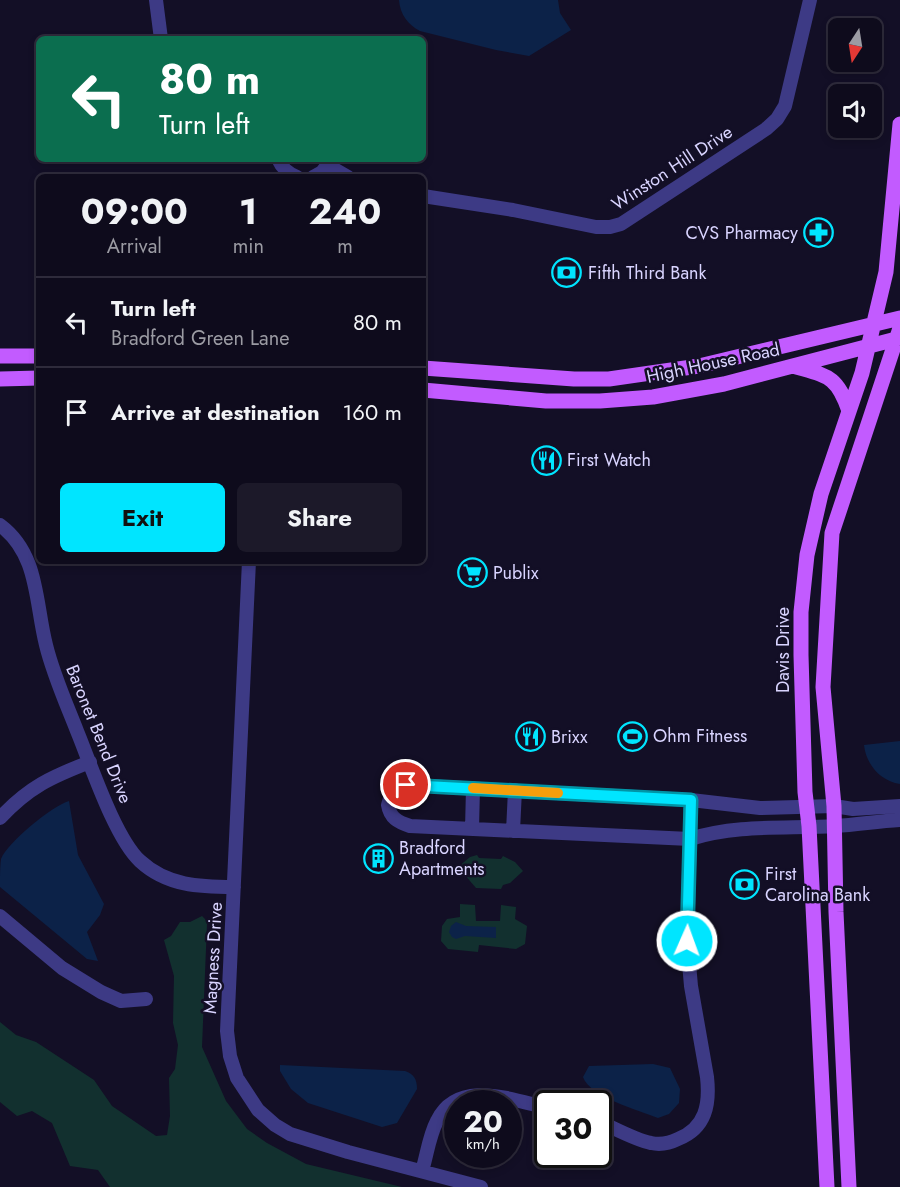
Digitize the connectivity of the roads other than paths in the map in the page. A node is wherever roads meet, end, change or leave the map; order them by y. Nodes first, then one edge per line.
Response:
1 (156, 0) edge
2 (810, 0) edge
3 (161, 36) edge
4 (900, 124) edge
5 (280, 162) edge
6 (330, 162) edge
7 (290, 174) edge
8 (318, 174) edge
9 (344, 174) edge
10 (426, 196) edge
11 (900, 318) edge
12 (874, 325) junction
13 (899, 335) edge
14 (868, 346) junction
15 (0, 356) edge
16 (36, 356) edge
17 (792, 366) junction
18 (426, 368) edge
19 (0, 378) edge
20 (36, 378) edge
21 (426, 390) edge
22 (849, 411) junction
23 (0, 525) edge
24 (249, 564) edge
25 (90, 762) junction
26 (473, 788) junction
27 (515, 790) junction
28 (691, 800) junction
29 (834, 806) junction
30 (900, 806) edge
31 (806, 807) junction
32 (0, 818) edge
33 (900, 820) edge
34 (809, 826) junction
35 (834, 826) junction
36 (472, 829) junction
37 (513, 831) junction
38 (690, 839) junction
39 (234, 887) junction
40 (0, 916) edge
41 (146, 999) dead end
42 (534, 1105) edge
43 (612, 1127) edge
44 (422, 1171) junction
45 (481, 1187) edge
46 (826, 1187) edge
47 (849, 1187) edge

1 - 3 street
2 - 10 street, Winston Hill Drive
4 - 12 main road, Davis Drive
5 - 7 street
6 - 8 street
6 - 9 street
11 - 12 main road, High House Road
12 - 14 main road, Davis Drive
12 - 18 main road, High House Road
13 - 14 main road, High House Road
13 - 29 main road
14 - 17 main road, High House Road
14 - 22 main road, Davis Drive
15 - 16 main road
17 - 21 main road, High House Road
17 - 22 main road
19 - 20 main road
22 - 31 main road, Davis Drive
23 - 25 street, Baronet Bend Drive
24 - 39 street, Magness Drive
25 - 32 street
25 - 39 street, Baronet Bend Drive
26 - 27 street
26 - 36 street
26 - 36 street
27 - 28 street
27 - 37 street
28 - 31 street
28 - 38 street
29 - 30 street
29 - 31 street
29 - 35 main road
31 - 34 main road, Davis Drive
33 - 35 street
34 - 35 street
34 - 38 street
34 - 46 main road, Davis Drive
35 - 47 main road
36 - 37 street
37 - 38 street
38 - 43 street
39 - 44 street, Magness Drive
40 - 41 street
42 - 44 street
44 - 45 street, Magness Drive

